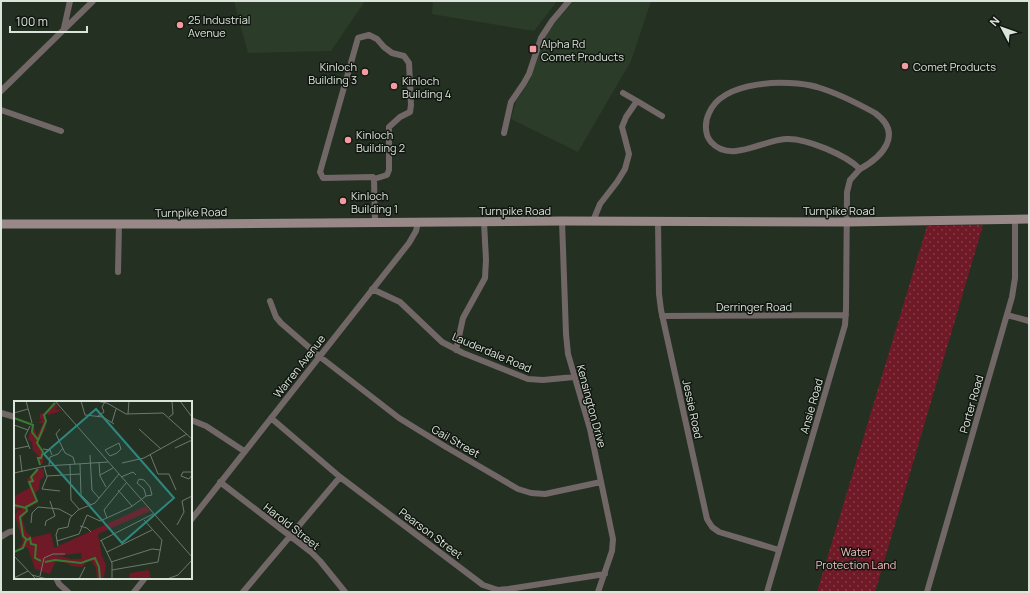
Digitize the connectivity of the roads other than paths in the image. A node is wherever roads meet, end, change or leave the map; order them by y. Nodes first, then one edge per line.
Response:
1 (70, 1) edge
2 (93, 1) edge
3 (569, 1) edge
4 (64, 28) junction
5 (1, 90) edge
6 (623, 92) dead end
7 (636, 101) junction
8 (1, 110) edge
9 (662, 116) dead end
10 (61, 131) dead end
11 (504, 133) dead end
12 (860, 169) junction
13 (374, 179) junction
14 (1029, 219) edge
15 (1015, 220) junction
16 (562, 221) junction
17 (593, 221) junction
18 (376, 222) junction
19 (418, 222) junction
20 (484, 222) junction
21 (658, 222) junction
22 (846, 222) junction
23 (1, 224) edge
24 (119, 224) junction
25 (118, 272) dead end
26 (372, 289) junction
27 (270, 301) dead end
28 (1007, 315) junction
29 (662, 316) junction
30 (846, 316) junction
31 (1029, 321) edge
32 (456, 350) junction
33 (319, 356) junction
34 (574, 376) junction
35 (1, 413) edge
36 (14, 417) edge
37 (271, 418) junction
38 (192, 420) edge
39 (244, 451) junction
40 (340, 477) junction
41 (220, 482) junction
42 (601, 482) junction
43 (192, 519) edge
44 (14, 531) edge
45 (1, 537) edge
46 (291, 537) junction
47 (779, 550) junction
48 (605, 574) junction
49 (56, 579) edge
50 (144, 579) edge
51 (68, 592) edge
52 (134, 592) edge
53 (243, 592) edge
54 (345, 592) edge
55 (598, 592) edge
56 (767, 592) edge
57 (926, 592) edge

1 - 4 street
2 - 4 street
3 - 11 street
4 - 5 street
6 - 7 street
7 - 9 street
7 - 17 street
8 - 10 street
12 - 12 street, Ansie Road
12 - 22 street, Ansie Road
13 - 13 street
13 - 18 street
14 - 15 main road, Turnpike Road
15 - 22 main road, Turnpike Road
15 - 28 street, Porter Road
16 - 17 main road, Turnpike Road
16 - 20 main road, Turnpike Road
16 - 34 street, Kensington Drive
17 - 21 main road, Turnpike Road
18 - 19 main road, Turnpike Road
18 - 24 main road, Turnpike Road
19 - 20 main road, Turnpike Road
19 - 26 street, Warren Avenue
20 - 32 street
21 - 22 main road, Turnpike Road
21 - 29 street, Jessie Road
22 - 30 street, Ansie Road
23 - 24 main road, Turnpike Road
24 - 25 street
26 - 32 street, Lauderdale Road
26 - 33 street, Warren Avenue
27 - 33 street, Gail Street
28 - 31 street
28 - 57 street, Porter Road
29 - 30 street, Derringer Road
29 - 47 street, Jessie Road
30 - 47 street, Ansie Road
32 - 34 street, Lauderdale Road
33 - 37 street, Warren Avenue
33 - 42 street, Gail Street
34 - 42 street, Kensington Drive
35 - 36 street
37 - 39 street, Warren Avenue
37 - 40 street, Pearson Street
38 - 39 street
39 - 41 street, Warren Avenue
40 - 46 street
40 - 48 street, Pearson Street
41 - 43 street, Warren Avenue
41 - 46 street, Harold Street
42 - 48 street, Kensington Drive
44 - 45 street
46 - 53 street
46 - 54 street, Harold Street
47 - 56 street, Ansie Road
48 - 55 street, Kensington Drive
49 - 51 street
50 - 52 street

